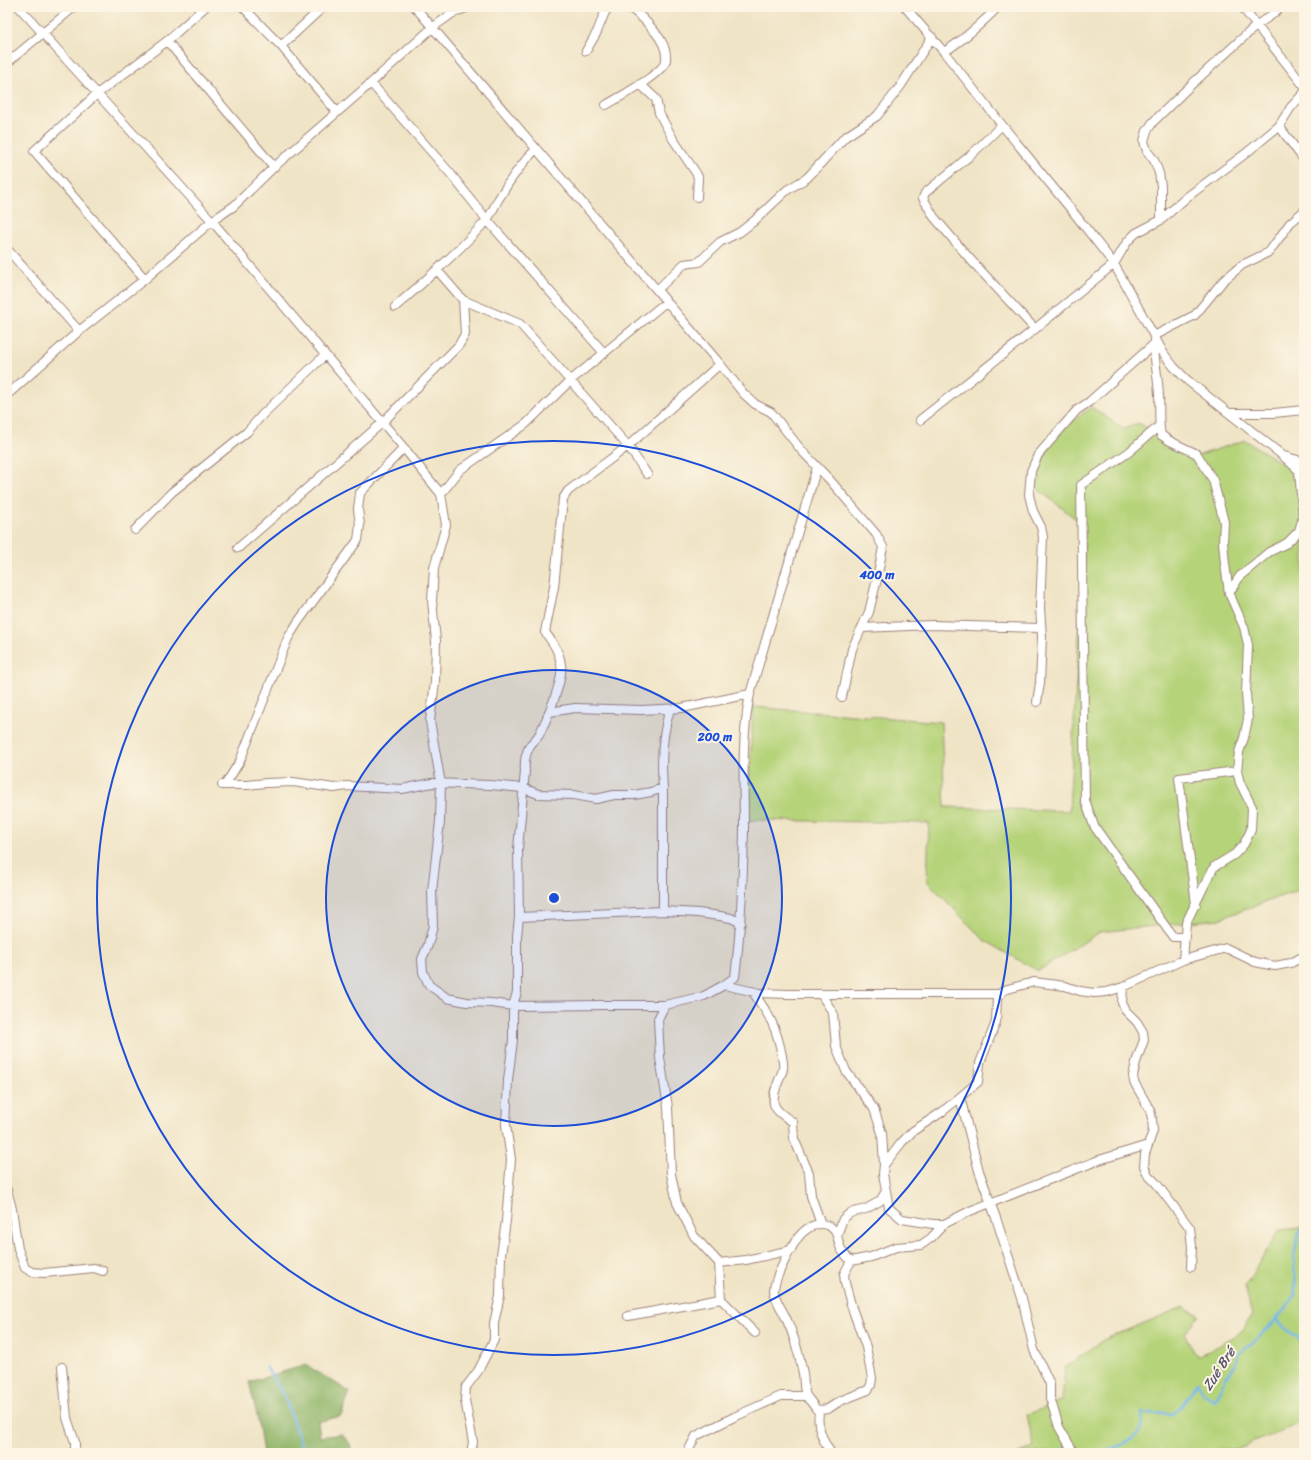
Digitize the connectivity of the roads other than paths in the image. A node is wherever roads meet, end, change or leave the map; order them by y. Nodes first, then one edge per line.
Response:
1 (19, 7) edge
2 (74, 7) edge
3 (205, 7) edge
4 (243, 7) edge
5 (323, 7) edge
6 (415, 7) edge
7 (468, 7) edge
8 (610, 7) edge
9 (628, 7) edge
10 (905, 7) edge
11 (998, 7) edge
12 (1242, 7) edge
13 (1280, 7) edge
14 (1257, 25) junction
15 (432, 28) junction
16 (42, 34) junction
17 (932, 37) junction
18 (167, 41) junction
19 (281, 46) junction
20 (586, 51) dead end
21 (944, 52) junction
22 (7, 63) edge
23 (371, 83) junction
24 (640, 84) junction
25 (1304, 86) edge
26 (1304, 93) edge
27 (97, 94) junction
28 (606, 105) dead end
29 (337, 112) junction
30 (1002, 126) junction
31 (1279, 126) junction
32 (536, 149) junction
33 (1304, 160) edge
34 (274, 168) junction
35 (697, 197) dead end
36 (1304, 211) edge
37 (487, 220) junction
38 (1162, 220) junction
39 (212, 221) junction
40 (7, 249) edge
41 (1114, 264) junction
42 (437, 270) junction
43 (144, 279) junction
44 (657, 290) junction
45 (463, 300) junction
46 (666, 302) junction
47 (395, 307) dead end
48 (1035, 329) junction
49 (80, 330) junction
50 (1154, 340) junction
51 (604, 353) junction
52 (325, 355) junction
53 (720, 364) junction
54 (570, 381) junction
55 (7, 395) edge
56 (1304, 410) edge
57 (1229, 413) junction
58 (920, 420) dead end
59 (382, 423) junction
60 (1159, 426) junction
61 (628, 446) junction
62 (404, 448) junction
63 (1282, 455) junction
64 (1304, 462) edge
65 (817, 467) junction
66 (1301, 473) edge
67 (648, 474) dead end
68 (441, 494) junction
69 (135, 530) dead end
70 (238, 548) dead end
71 (1229, 593) junction
72 (862, 628) junction
73 (1041, 628) junction
74 (750, 694) junction
75 (842, 697) dead end
76 (1037, 702) dead end
77 (670, 709) junction
78 (549, 712) junction
79 (1237, 771) junction
80 (441, 784) junction
81 (523, 788) junction
82 (663, 788) junction
83 (1196, 904) junction
84 (663, 911) junction
85 (519, 917) junction
86 (741, 923) junction
87 (1185, 937) junction
88 (1304, 956) edge
89 (1183, 960) junction
90 (724, 986) junction
91 (1123, 987) junction
92 (752, 992) junction
93 (821, 994) junction
94 (1000, 994) junction
95 (665, 1005) junction
96 (513, 1006) junction
97 (960, 1097) junction
98 (1148, 1145) junction
99 (884, 1166) junction
100 (7, 1190) edge
101 (886, 1191) junction
102 (989, 1203) junction
103 (821, 1224) junction
104 (944, 1224) junction
105 (837, 1235) junction
106 (791, 1250) junction
107 (851, 1261) junction
108 (719, 1263) junction
109 (1191, 1267) dead end
110 (103, 1271) dead end
111 (721, 1299) junction
112 (628, 1316) dead end
113 (755, 1333) dead end
114 (62, 1367) dead end
115 (806, 1396) junction
116 (820, 1410) junction
117 (76, 1449) dead end
118 (471, 1453) edge
119 (687, 1453) edge
120 (830, 1453) edge
121 (1074, 1453) edge

1 - 16 street
2 - 16 street
3 - 18 street
4 - 19 street
5 - 19 street
6 - 15 street
7 - 15 street
8 - 20 street
9 - 24 street
10 - 17 street
11 - 21 street
12 - 14 street
13 - 14 street
14 - 25 street
14 - 38 street
15 - 23 street
15 - 32 street
16 - 22 street
16 - 27 street
17 - 21 street
17 - 44 street
18 - 27 street
18 - 34 street
19 - 29 street
21 - 30 street
23 - 29 street
23 - 37 street
24 - 28 street
24 - 35 street
26 - 31 street
27 - 39 street
27 - 43 street
29 - 34 street
30 - 41 street
30 - 48 street
31 - 33 street
31 - 38 street
32 - 37 street
32 - 44 street
34 - 39 street
36 - 50 street
37 - 42 street
37 - 51 street
38 - 41 street
39 - 43 street
39 - 52 street
40 - 49 street
41 - 48 street
41 - 50 street
42 - 45 street
42 - 47 street
43 - 49 street
44 - 46 street
45 - 54 street
45 - 59 street
46 - 51 street
46 - 53 street
48 - 58 street
49 - 55 street
50 - 57 street
50 - 60 street
50 - 73 street
51 - 54 street
52 - 59 street
52 - 69 street
53 - 61 street
53 - 65 street
54 - 61 street
54 - 68 street
56 - 57 street
57 - 63 street
59 - 62 street
59 - 70 street
60 - 71 street
60 - 87 street
61 - 67 street
61 - 78 street
62 - 68 street
62 - 80 street
63 - 64 street
63 - 66 street
65 - 72 street
65 - 74 street
66 - 71 street
68 - 80 street
71 - 79 street
72 - 73 street
72 - 75 street
73 - 76 street
74 - 77 street
74 - 86 street
77 - 78 street
77 - 82 street
78 - 81 street
79 - 83 street
79 - 83 street
80 - 81 street
80 - 96 street
81 - 82 street
81 - 85 street
82 - 84 street
83 - 87 street
84 - 85 street
84 - 86 street
85 - 96 street
86 - 90 street
87 - 89 street
88 - 89 street
89 - 91 street
90 - 92 street
90 - 95 street
91 - 94 street
91 - 98 street
92 - 93 street
92 - 103 street
93 - 94 street
93 - 99 street
94 - 97 street
95 - 96 street
95 - 108 street
96 - 118 street
97 - 99 street
97 - 102 street
98 - 102 street
98 - 109 street
99 - 101 street
100 - 110 street
101 - 104 street
101 - 105 street
102 - 104 street
102 - 121 street
103 - 105 street
103 - 106 street
104 - 107 street
105 - 107 street
106 - 108 street
106 - 115 street
107 - 116 street
108 - 111 street
111 - 112 street
111 - 113 street
114 - 117 street
115 - 116 street
115 - 119 street
116 - 120 street

